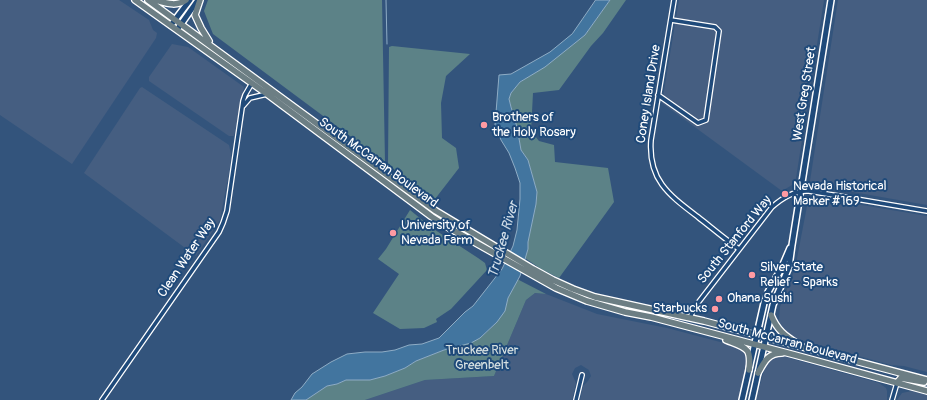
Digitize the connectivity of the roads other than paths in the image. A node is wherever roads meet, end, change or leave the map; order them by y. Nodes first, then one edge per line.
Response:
1 (135, 0) edge
2 (148, 0) edge
3 (155, 0) edge
4 (186, 0) edge
5 (190, 0) edge
6 (199, 0) edge
7 (674, 0) edge
8 (831, 0) edge
9 (176, 19) junction
10 (671, 20) junction
11 (182, 24) junction
12 (171, 25) junction
13 (178, 30) junction
14 (213, 46) junction
15 (252, 83) junction
16 (267, 94) junction
17 (658, 96) junction
18 (242, 109) junction
19 (801, 191) junction
20 (416, 196) junction
21 (411, 202) junction
22 (927, 211) edge
23 (792, 245) junction
24 (739, 249) junction
25 (497, 252) junction
26 (532, 272) junction
27 (771, 315) junction
28 (690, 318) junction
29 (696, 329) junction
30 (757, 336) junction
31 (766, 338) junction
32 (755, 344) junction
33 (764, 347) junction
34 (804, 348) junction
35 (790, 353) junction
36 (749, 370) junction
37 (758, 373) junction
38 (582, 375) dead end
39 (927, 381) edge
40 (897, 383) junction
41 (927, 391) edge
42 (102, 400) edge
43 (576, 400) edge
44 (742, 400) edge
45 (752, 400) edge
46 (892, 400) edge

1 - 12 main road, South McCarran Boulevard
2 - 9 main road, South McCarran Boulevard
3 - 4 main road
5 - 9 main road
6 - 11 main road
6 - 14 main road
7 - 10 street, Coney Island Drive
8 - 19 main road, West Greg Street
9 - 11 main road, South McCarran Boulevard
9 - 12 main road
10 - 17 street, Coney Island Drive
10 - 17 street
11 - 13 main road
11 - 14 main road, South McCarran Boulevard
12 - 13 main road, South McCarran Boulevard
13 - 15 main road, South McCarran Boulevard
14 - 20 main road, South McCarran Boulevard
15 - 16 main road, South McCarran Boulevard
15 - 18 street, Clean Water Way
16 - 18 street
16 - 21 main road, South McCarran Boulevard
17 - 24 street, Coney Island Drive
18 - 42 street, Clean Water Way
19 - 22 street, South Stanford Way
19 - 23 main road, West Greg Street
19 - 24 street, South Stanford Way
20 - 21 main road
20 - 25 main road, South McCarran Boulevard
21 - 25 main road, South McCarran Boulevard
23 - 27 main road
23 - 30 main road
24 - 28 street, South Stanford Way
25 - 26 main road, South McCarran Boulevard
26 - 28 main road, South McCarran Boulevard
26 - 29 main road, South McCarran Boulevard
27 - 31 main road
27 - 34 main road
28 - 30 main road, South McCarran Boulevard
29 - 32 main road, South McCarran Boulevard
29 - 36 main road
30 - 31 main road, South McCarran Boulevard
30 - 32 main road
31 - 33 main road
31 - 34 main road, South McCarran Boulevard
32 - 33 main road, South McCarran Boulevard
32 - 36 main road
33 - 35 main road, South McCarran Boulevard
33 - 37 main road
34 - 39 main road, South McCarran Boulevard
35 - 37 main road
35 - 40 main road, South McCarran Boulevard
36 - 44 main road
37 - 45 main road
38 - 43 street
39 - 40 main road
40 - 41 main road, South McCarran Boulevard
40 - 46 street

